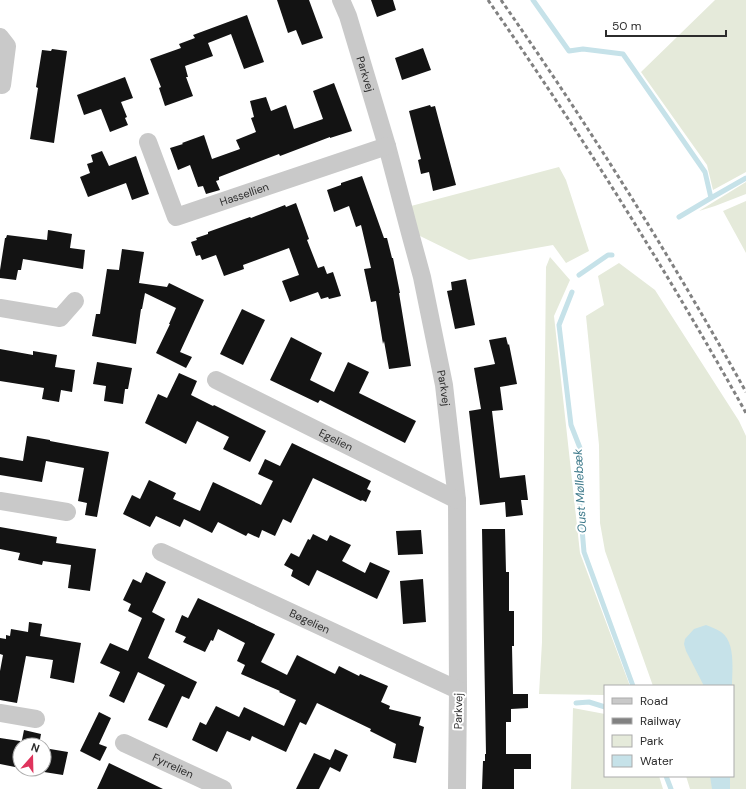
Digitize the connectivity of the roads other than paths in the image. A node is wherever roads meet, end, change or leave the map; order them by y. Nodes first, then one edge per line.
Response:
1 (341, 0) edge
2 (0, 37) edge
3 (2, 85) dead end
4 (148, 142) dead end
5 (387, 146) junction
6 (75, 301) dead end
7 (0, 308) edge
8 (216, 380) dead end
9 (457, 500) junction
10 (0, 501) edge
11 (67, 512) dead end
12 (161, 552) dead end
13 (458, 690) junction
14 (0, 713) edge
15 (36, 719) dead end
16 (124, 743) dead end
17 (223, 789) edge
18 (456, 789) edge

1 - 5 street, Parkvej
2 - 3 street
4 - 5 street, Hassellien
5 - 9 street, Parkvej
6 - 7 street
8 - 9 street, Egelien
9 - 13 street, Parkvej
10 - 11 street
12 - 13 street, Bøgelien
13 - 18 street, Parkvej
14 - 15 street
16 - 17 street, Fyrrelien

